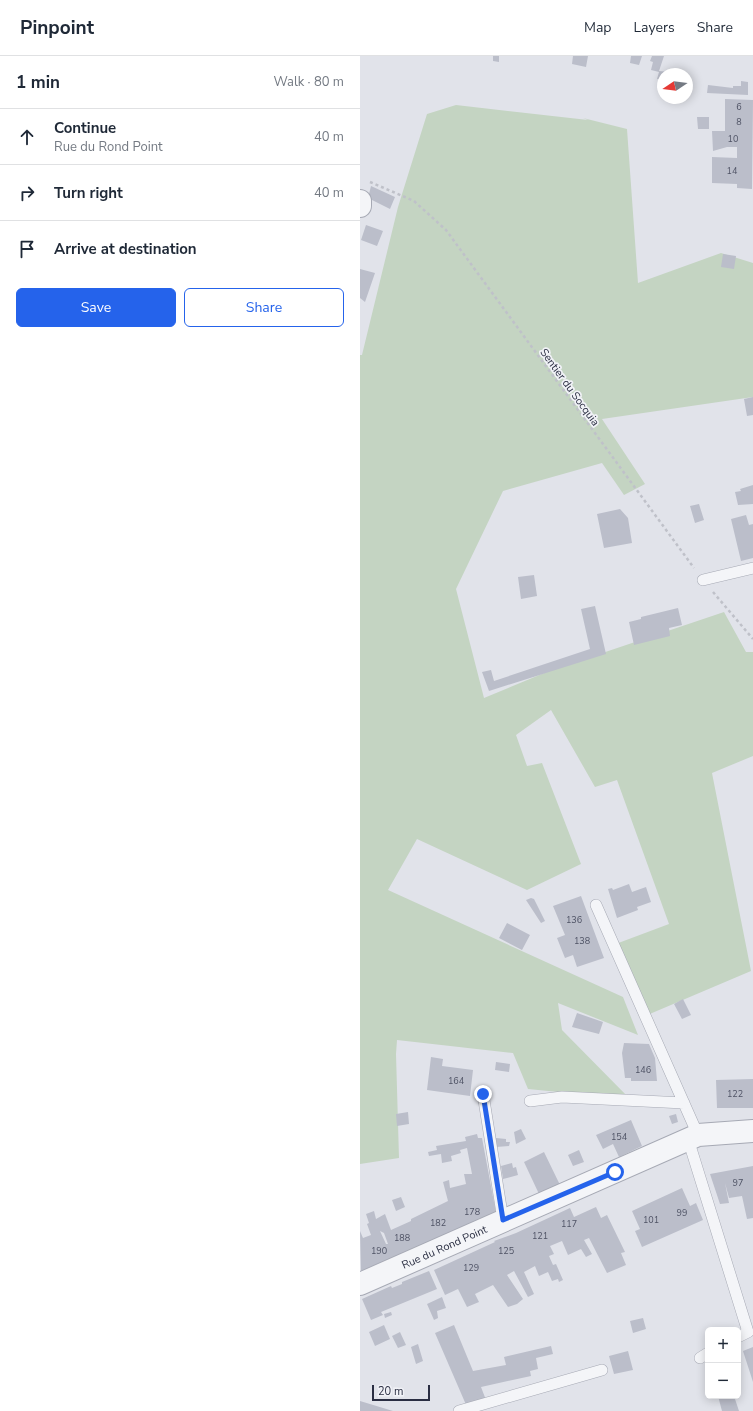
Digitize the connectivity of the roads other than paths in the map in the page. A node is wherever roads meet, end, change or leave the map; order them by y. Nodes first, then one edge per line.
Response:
1 (753, 568) edge
2 (703, 580) road end
3 (596, 905) dead end
4 (483, 1094) dead end
5 (530, 1101) dead end
6 (684, 1103) junction
7 (753, 1131) edge
8 (693, 1137) junction
9 (503, 1220) junction
10 (360, 1284) edge
11 (741, 1336) edge
12 (602, 1370) dead end
13 (459, 1411) edge

1 - 2 lane
3 - 6 lane
4 - 9 lane
5 - 6 lane
6 - 8 lane
7 - 8 street, Rue du Rond Point
8 - 9 street, Rue du Rond Point
8 - 11 lane
9 - 10 street, Rue du Rond Point
12 - 13 lane

